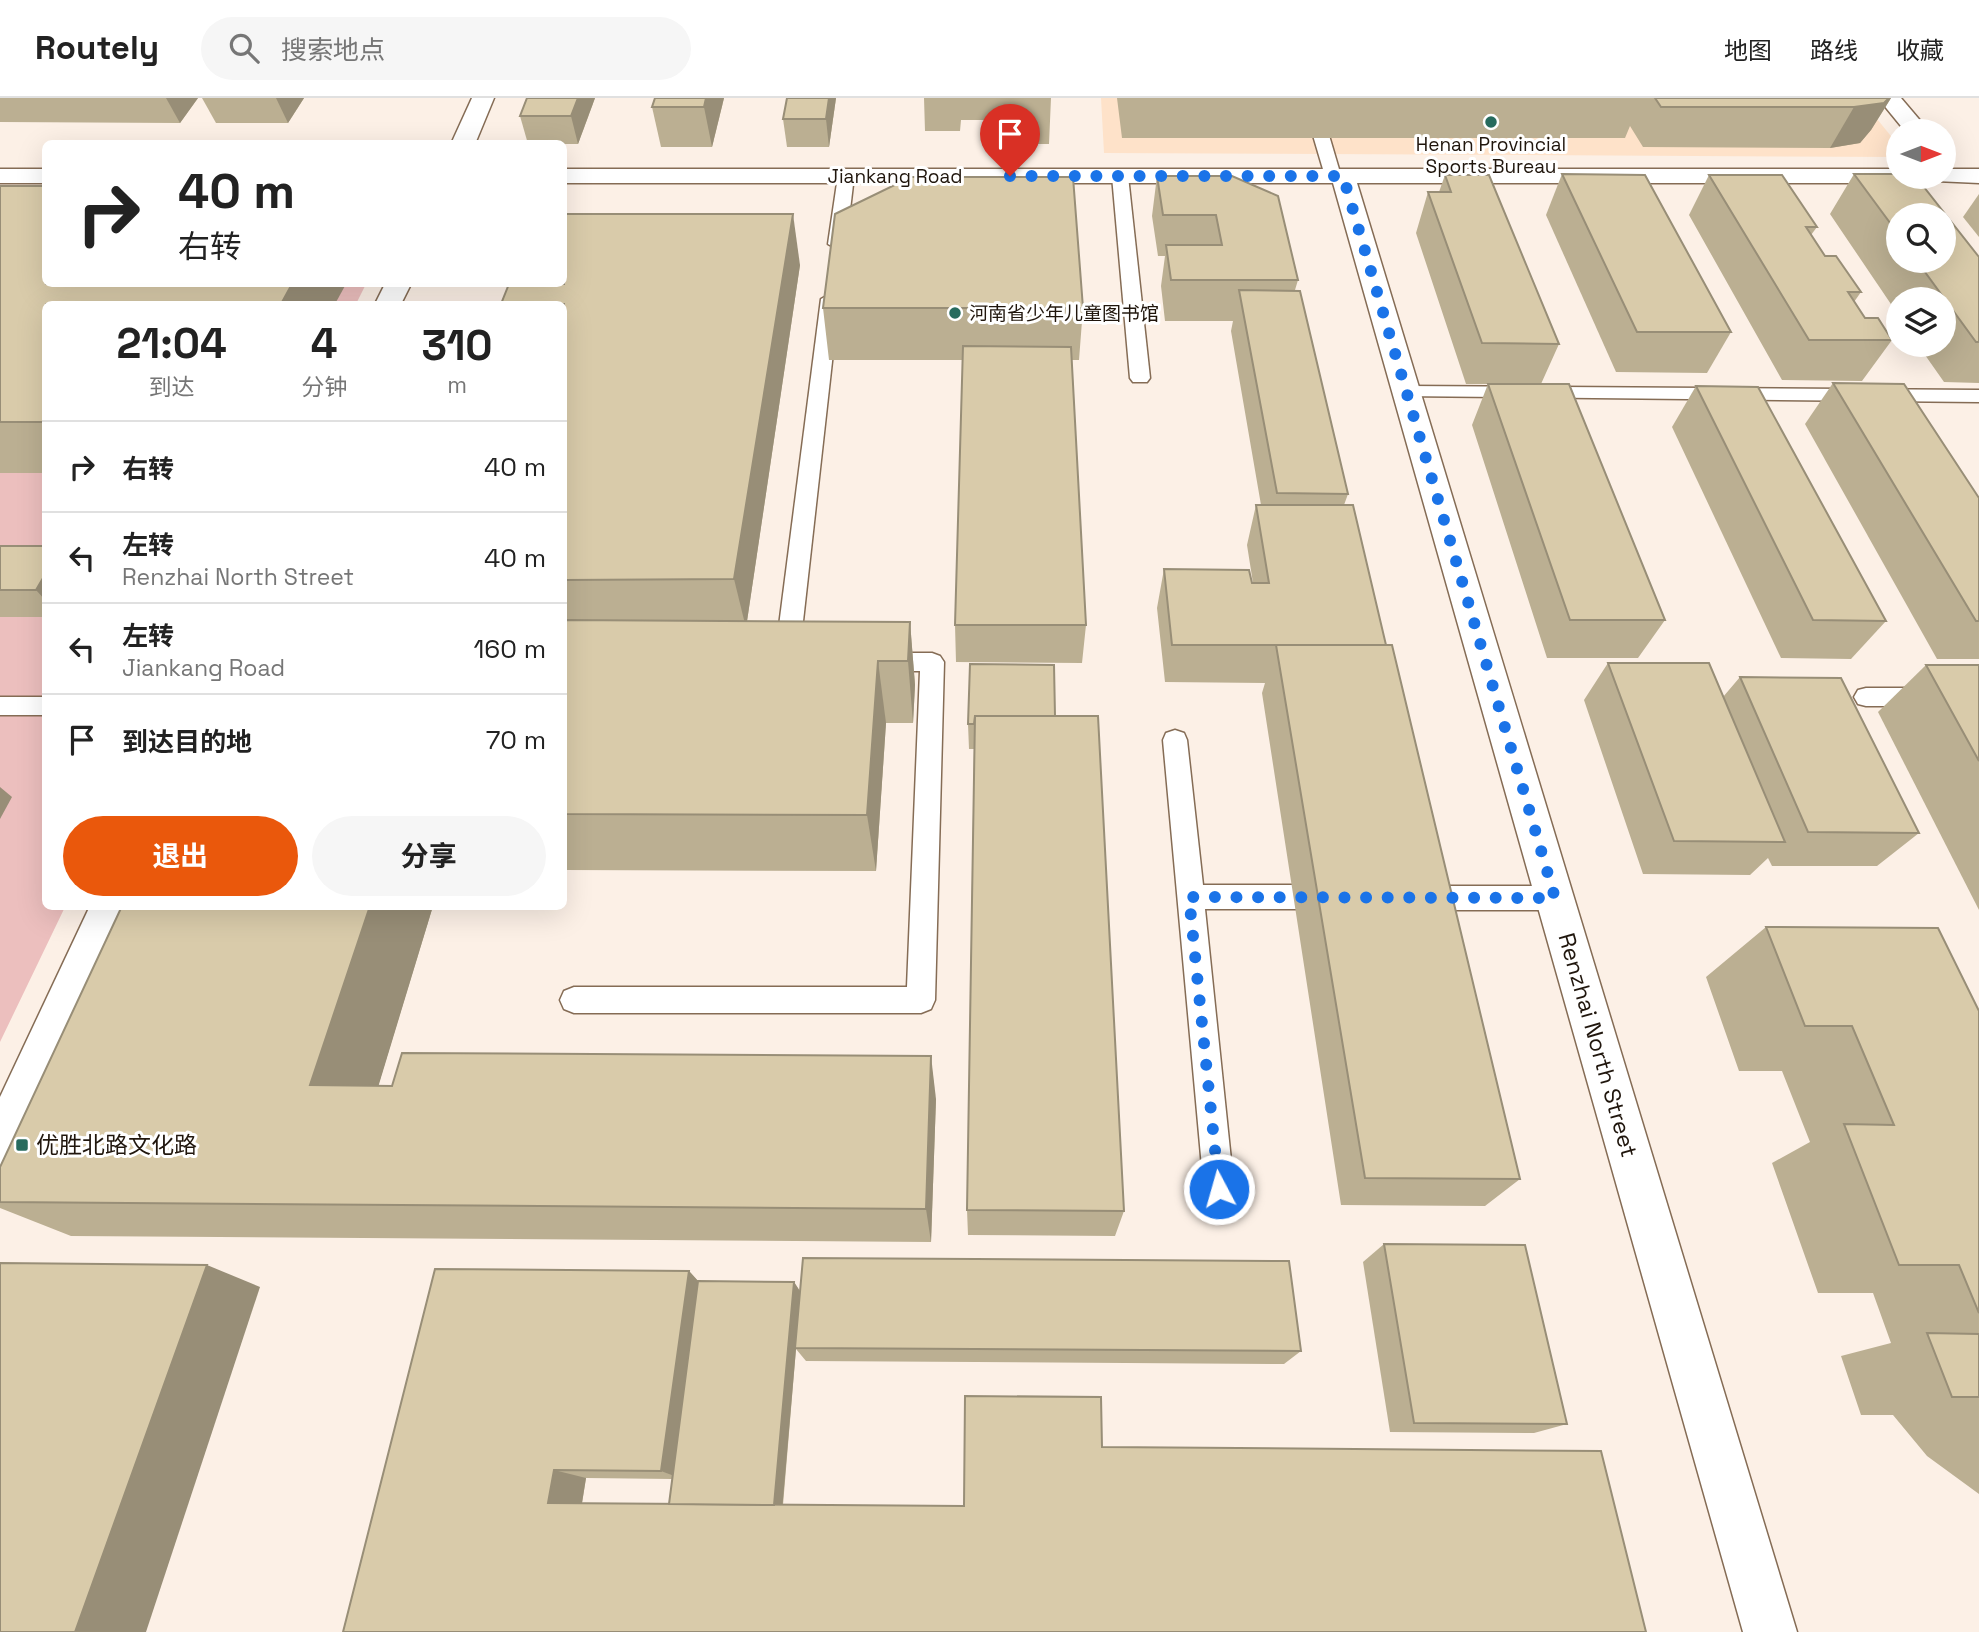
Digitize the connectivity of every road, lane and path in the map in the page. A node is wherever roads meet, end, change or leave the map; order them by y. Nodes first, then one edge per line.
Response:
1 (483, 98) edge
2 (1310, 98) edge
3 (1889, 98) edge
4 (1907, 119) edge
5 (465, 140) edge
6 (1956, 173) edge
7 (0, 176) edge
8 (42, 176) edge
9 (567, 176) edge
10 (846, 176) junction
11 (1120, 176) junction
12 (1338, 176) junction
13 (1886, 176) edge
14 (1979, 176) edge
15 (1140, 378) dead end
16 (1406, 393) junction
17 (1979, 396) edge
18 (758, 662) edge
19 (786, 662) junction
20 (813, 662) edge
21 (852, 662) edge
22 (1866, 697) dead end
23 (1979, 697) edge
24 (0, 706) edge
25 (42, 706) edge
26 (1175, 740) dead end
27 (1189, 897) junction
28 (1352, 897) edge
29 (1393, 898) edge
30 (1555, 898) junction
31 (108, 910) edge
32 (574, 1000) dead end
33 (0, 1145) edge
34 (1219, 1189) dead end
35 (1770, 1632) edge

1 - 5 street
2 - 12 lane
3 - 4 street
6 - 14 street
7 - 8 street
9 - 10 street, Jiankang Road
10 - 11 street, Jiankang Road
10 - 19 lane
11 - 12 street, Jiankang Road
11 - 15 lane
12 - 13 street, Jiankang Road
12 - 16 street, Renzhai North Street
16 - 17 lane
16 - 30 street, Renzhai North Street
18 - 19 lane
19 - 20 lane
21 - 32 lane
22 - 23 lane
24 - 25 lane
26 - 27 lane
27 - 28 lane
27 - 34 lane
29 - 30 lane
30 - 35 street, Renzhai North Street
31 - 33 street

